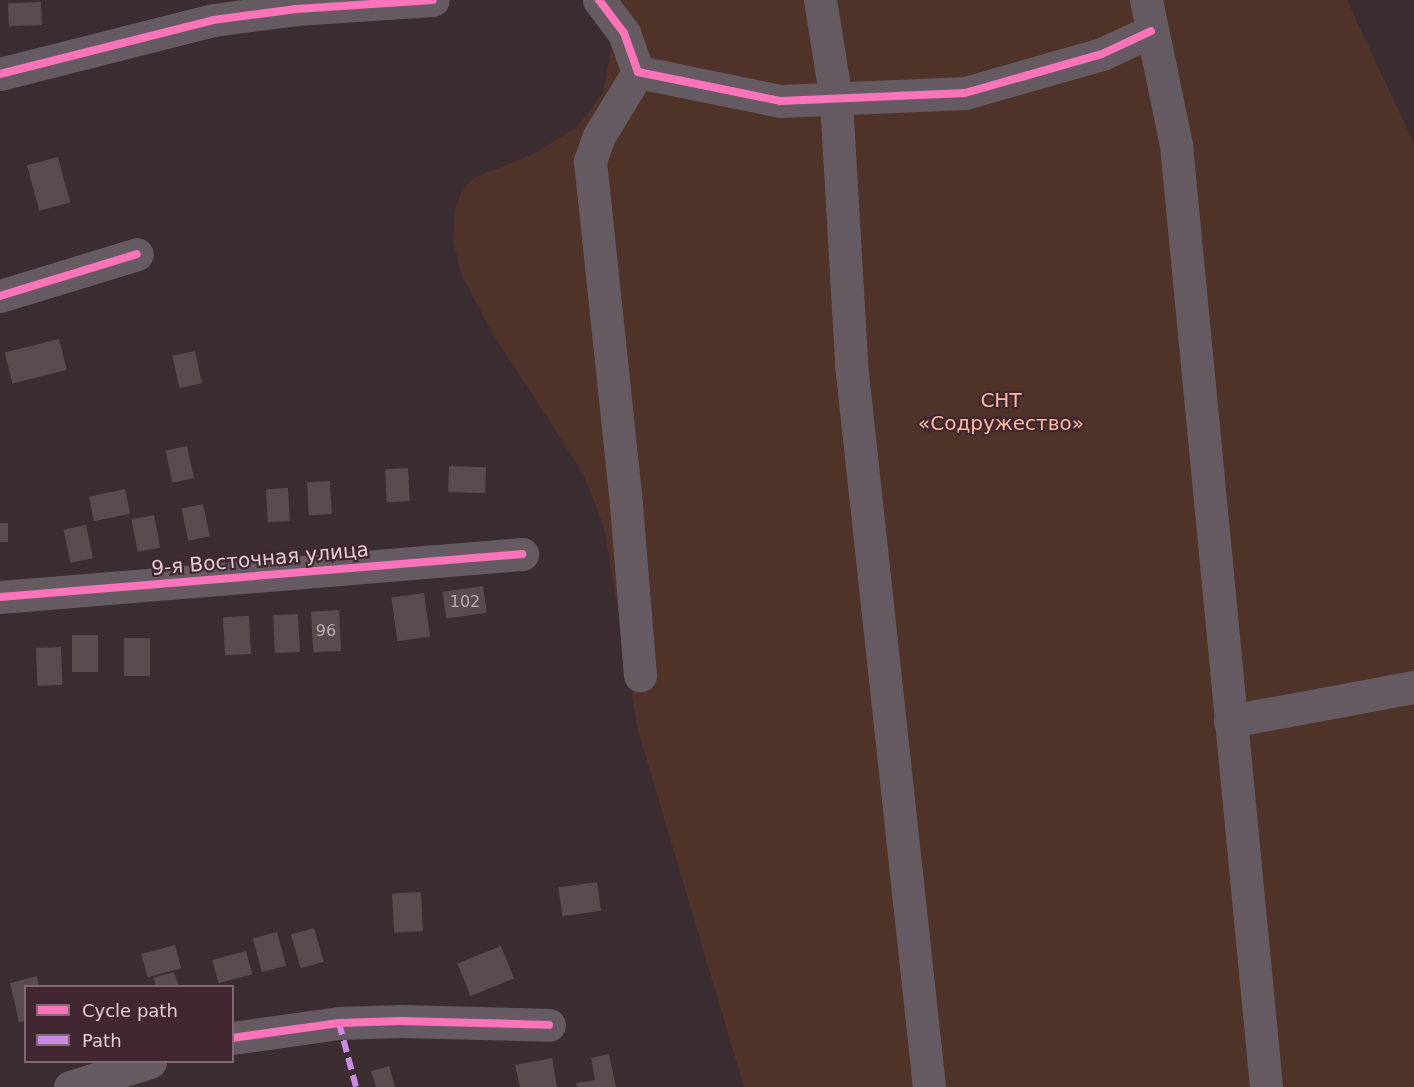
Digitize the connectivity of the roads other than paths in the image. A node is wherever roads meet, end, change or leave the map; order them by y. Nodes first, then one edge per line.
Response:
1 (433, 0) edge
2 (599, 0) edge
3 (820, 0) edge
4 (1148, 16) edge
5 (638, 72) junction
6 (0, 74) edge
7 (836, 100) junction
8 (137, 254) dead end
9 (0, 296) edge
10 (522, 554) dead end
11 (0, 597) edge
12 (640, 675) dead end
13 (1414, 687) edge
14 (1230, 721) junction
15 (549, 1025) dead end
16 (234, 1038) edge
17 (147, 1063) edge
18 (70, 1087) edge
19 (929, 1087) edge
20 (1266, 1087) edge

1 - 6 street
2 - 5 street
3 - 7 street
4 - 7 street
4 - 14 street
5 - 7 street
5 - 12 street
7 - 19 street
8 - 9 street
10 - 11 street, 9-я Восточная улица
13 - 14 street
14 - 20 street
15 - 16 street
17 - 18 street

